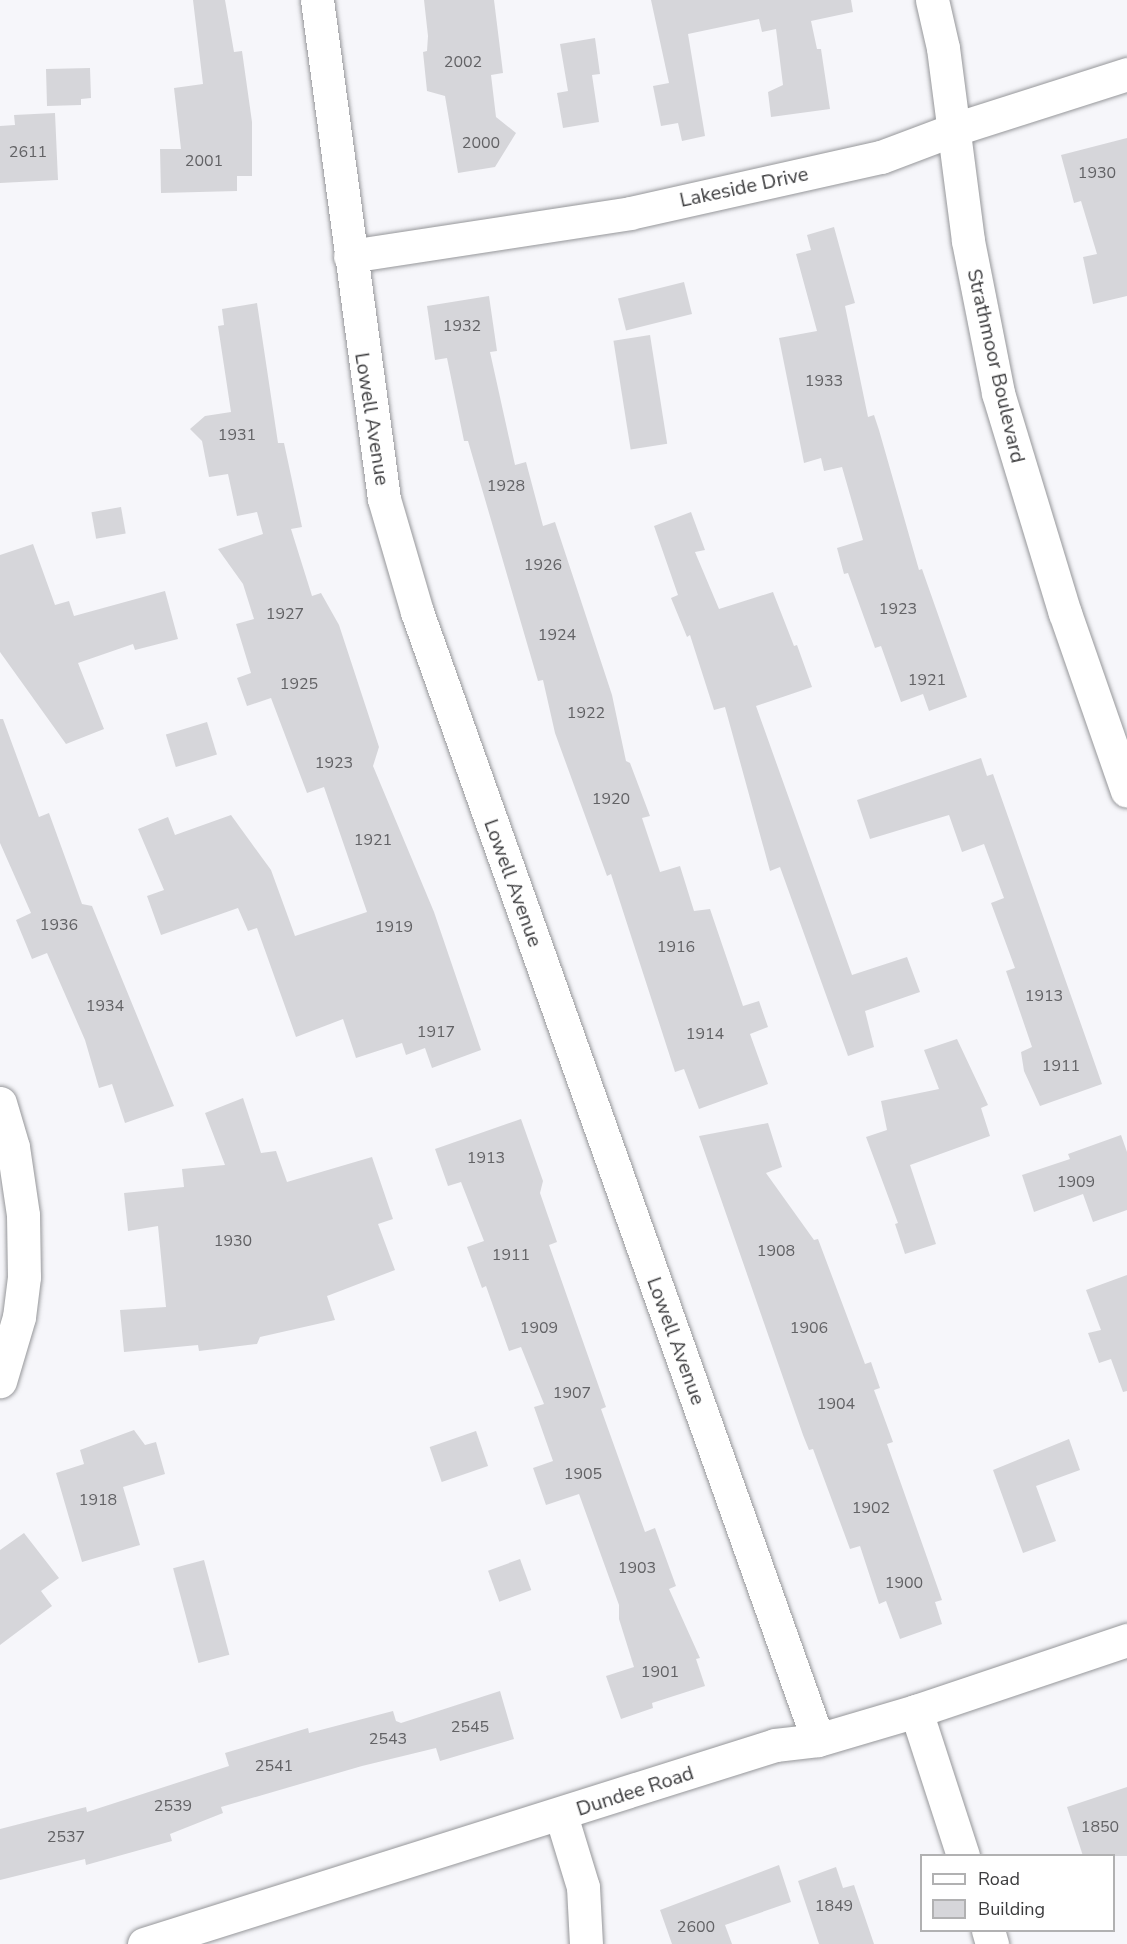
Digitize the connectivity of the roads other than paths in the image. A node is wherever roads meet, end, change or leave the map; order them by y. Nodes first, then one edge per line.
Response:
1 (317, 0) edge
2 (932, 0) edge
3 (1127, 74) edge
4 (955, 129) junction
5 (350, 256) junction
6 (1127, 790) edge
7 (0, 1103) edge
8 (0, 1381) edge
9 (1127, 1640) edge
10 (916, 1711) junction
11 (818, 1740) junction
12 (561, 1815) junction
13 (962, 1854) edge
14 (144, 1944) edge
15 (586, 1944) edge

1 - 5 street, Lowell Avenue
2 - 4 street, Strathmoor Boulevard
3 - 4 street, Lakeside Drive
4 - 5 street, Lakeside Drive
4 - 6 street, Strathmoor Boulevard
5 - 11 street, Lowell Avenue
7 - 8 street
9 - 10 street, Dundee Road
10 - 11 street, Dundee Road
10 - 13 street
11 - 12 street, Dundee Road
12 - 14 street, Dundee Road
12 - 15 street

